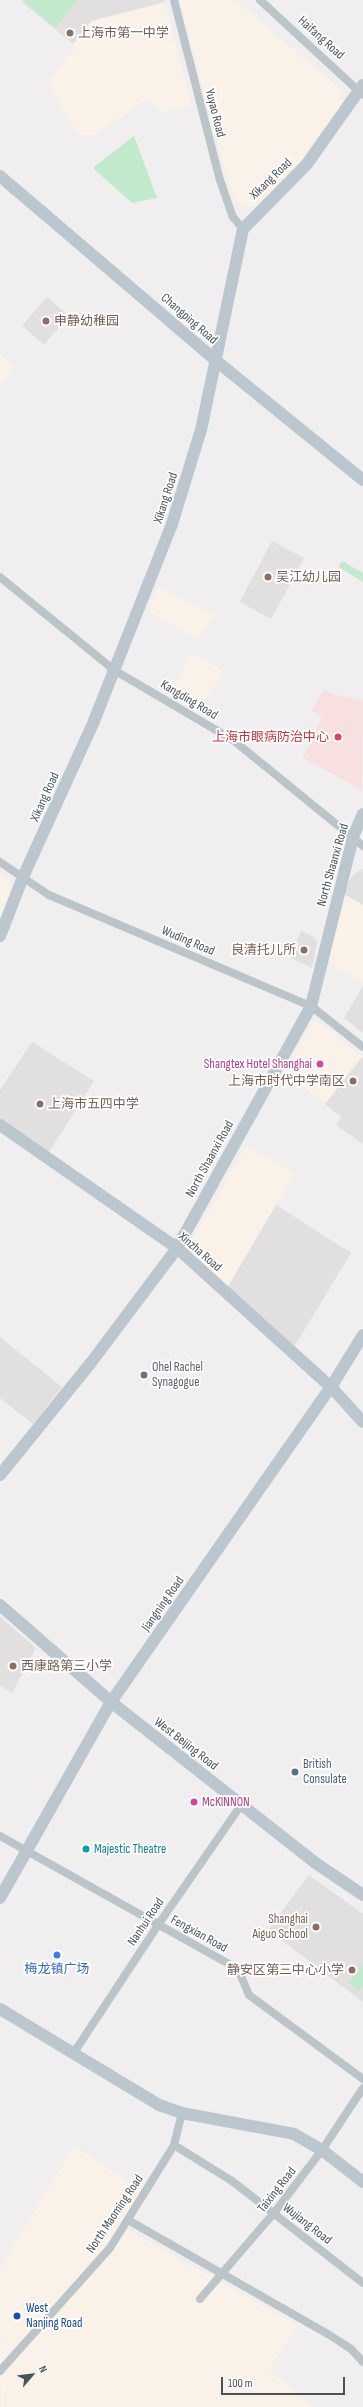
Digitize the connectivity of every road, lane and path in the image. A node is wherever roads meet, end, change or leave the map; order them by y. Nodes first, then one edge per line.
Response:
1 (174, 0) edge
2 (260, 0) edge
3 (362, 90) edge
4 (0, 176) edge
5 (243, 229) junction
6 (214, 359) junction
7 (363, 480) edge
8 (0, 577) edge
9 (114, 670) junction
10 (363, 814) edge
11 (353, 837) junction
12 (363, 846) edge
13 (0, 862) edge
14 (23, 877) junction
15 (0, 936) edge
16 (311, 1006) junction
17 (363, 1047) edge
18 (0, 1124) edge
19 (177, 1248) junction
20 (363, 1335) edge
21 (331, 1387) junction
22 (363, 1422) edge
23 (0, 1475) edge
24 (0, 1605) edge
25 (111, 1702) junction
26 (241, 1805) junction
27 (0, 1836) edge
28 (26, 1852) junction
29 (363, 1894) edge
30 (0, 1898) edge
31 (158, 1925) junction
32 (0, 2009) edge
33 (73, 2054) junction
34 (363, 2079) edge
35 (363, 2088) edge
36 (182, 2113) junction
37 (174, 2146) junction
38 (322, 2150) junction
39 (363, 2182) edge
40 (274, 2213) junction
41 (128, 2220) junction
42 (221, 2273) junction
43 (363, 2283) edge
44 (200, 2299) dead end
45 (363, 2362) edge
46 (0, 2371) edge

1 - 5 street, Yuyao Road
2 - 3 street, Haifang Road
3 - 5 main road, Xikang Road
4 - 6 main road, Changping Road
5 - 6 main road, Xikang Road
6 - 7 main road, Changping Road
6 - 9 main road, Xikang Road
8 - 9 street, Kangding Road
9 - 11 street, Kangding Road
9 - 14 main road, Xikang Road
10 - 11 main road, North Shaanxi Road
11 - 12 street, Kangding Road
11 - 16 main road, North Shaanxi Road
13 - 14 street, Wuding Road
14 - 15 main road, Xikang Road
14 - 16 street, Wuding Road
16 - 17 street, Wuding Road
16 - 19 main road, North Shaanxi Road
18 - 19 main road, Xinzha Road
19 - 21 main road, Xinzha Road
19 - 23 main road, North Shaanxi Road
20 - 21 main road, Jiangning Road
21 - 22 main road, Xinzha Road
21 - 25 main road, Jiangning Road
24 - 25 main road, West Beijing Road
25 - 26 main road, West Beijing Road
25 - 28 main road, Jiangning Road
26 - 29 main road, West Beijing Road
26 - 31 street, Nanhui Road
27 - 28 street, Fengxian Road
28 - 30 main road, Jiangning Road
28 - 31 street, Fengxian Road
31 - 33 street, Nanhui Road
31 - 34 street, Fengxian Road
32 - 33 main road
33 - 36 main road
35 - 38 street, Taixing Road
36 - 37 street, North Maoming Road
36 - 38 main road
37 - 40 street, Wujiang Road
37 - 41 street, North Maoming Road
38 - 39 main road
38 - 40 street, Taixing Road
40 - 42 street, Taixing Road
40 - 43 street, Wujiang Road
41 - 42 street
41 - 46 street, North Maoming Road
42 - 44 street, Taixing Road
42 - 45 street

